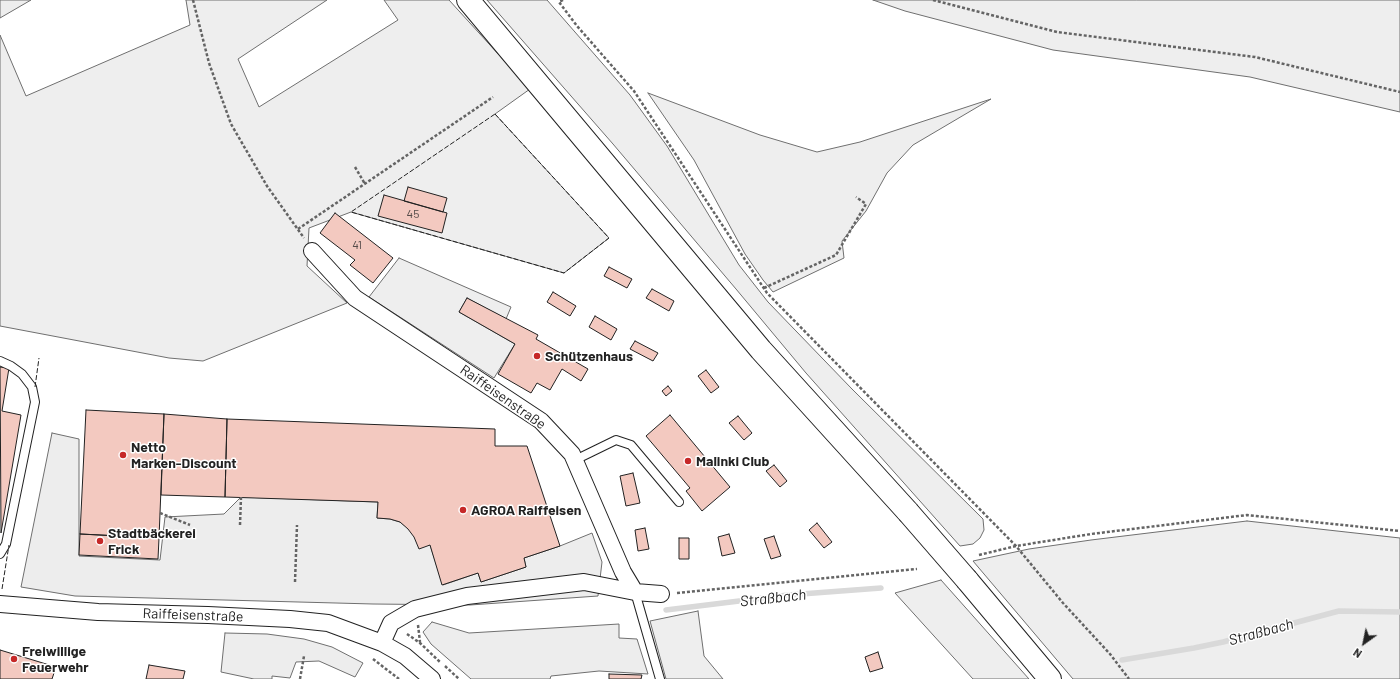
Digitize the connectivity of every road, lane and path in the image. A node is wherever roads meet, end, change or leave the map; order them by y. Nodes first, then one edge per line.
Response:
1 (193, 0) edge
2 (468, 0) edge
3 (562, 0) edge
4 (933, 0) edge
5 (558, 1) edge
6 (1400, 92) edge
7 (493, 97) dead end
8 (355, 167) dead end
9 (365, 184) junction
10 (856, 197) dead end
11 (312, 251) dead end
12 (764, 288) junction
13 (0, 361) edge
14 (575, 460) junction
15 (241, 497) dead end
16 (680, 502) dead end
17 (160, 513) dead end
18 (190, 525) dead end
19 (240, 525) dead end
20 (297, 525) dead end
21 (1400, 531) edge
22 (1016, 546) junction
23 (0, 554) edge
24 (979, 555) dead end
25 (917, 569) dead end
26 (295, 582) dead end
27 (635, 592) junction
28 (661, 594) joint
29 (0, 604) edge
30 (382, 643) junction
31 (304, 656) dead end
32 (300, 679) edge
33 (432, 679) edge
34 (660, 679) edge
35 (1050, 679) edge
36 (1129, 679) edge

1 - 9 path
2 - 35 main road, bridge
3 - 5 path
4 - 6 path
5 - 12 path
7 - 9 path
8 - 9 path
10 - 12 path
11 - 14 street, Raiffeisenstraße
12 - 22 path
13 - 23 lane
14 - 16 lane
14 - 27 street, Raiffeisenstraße
15 - 19 path
17 - 18 path
20 - 26 path
21 - 22 path
22 - 24 path
22 - 36 path
25 - 28 path
27 - 28 street
27 - 30 street
27 - 34 lane
29 - 30 street, Raiffeisenstraße
30 - 33 street, Raiffeisenstraße
31 - 32 path

